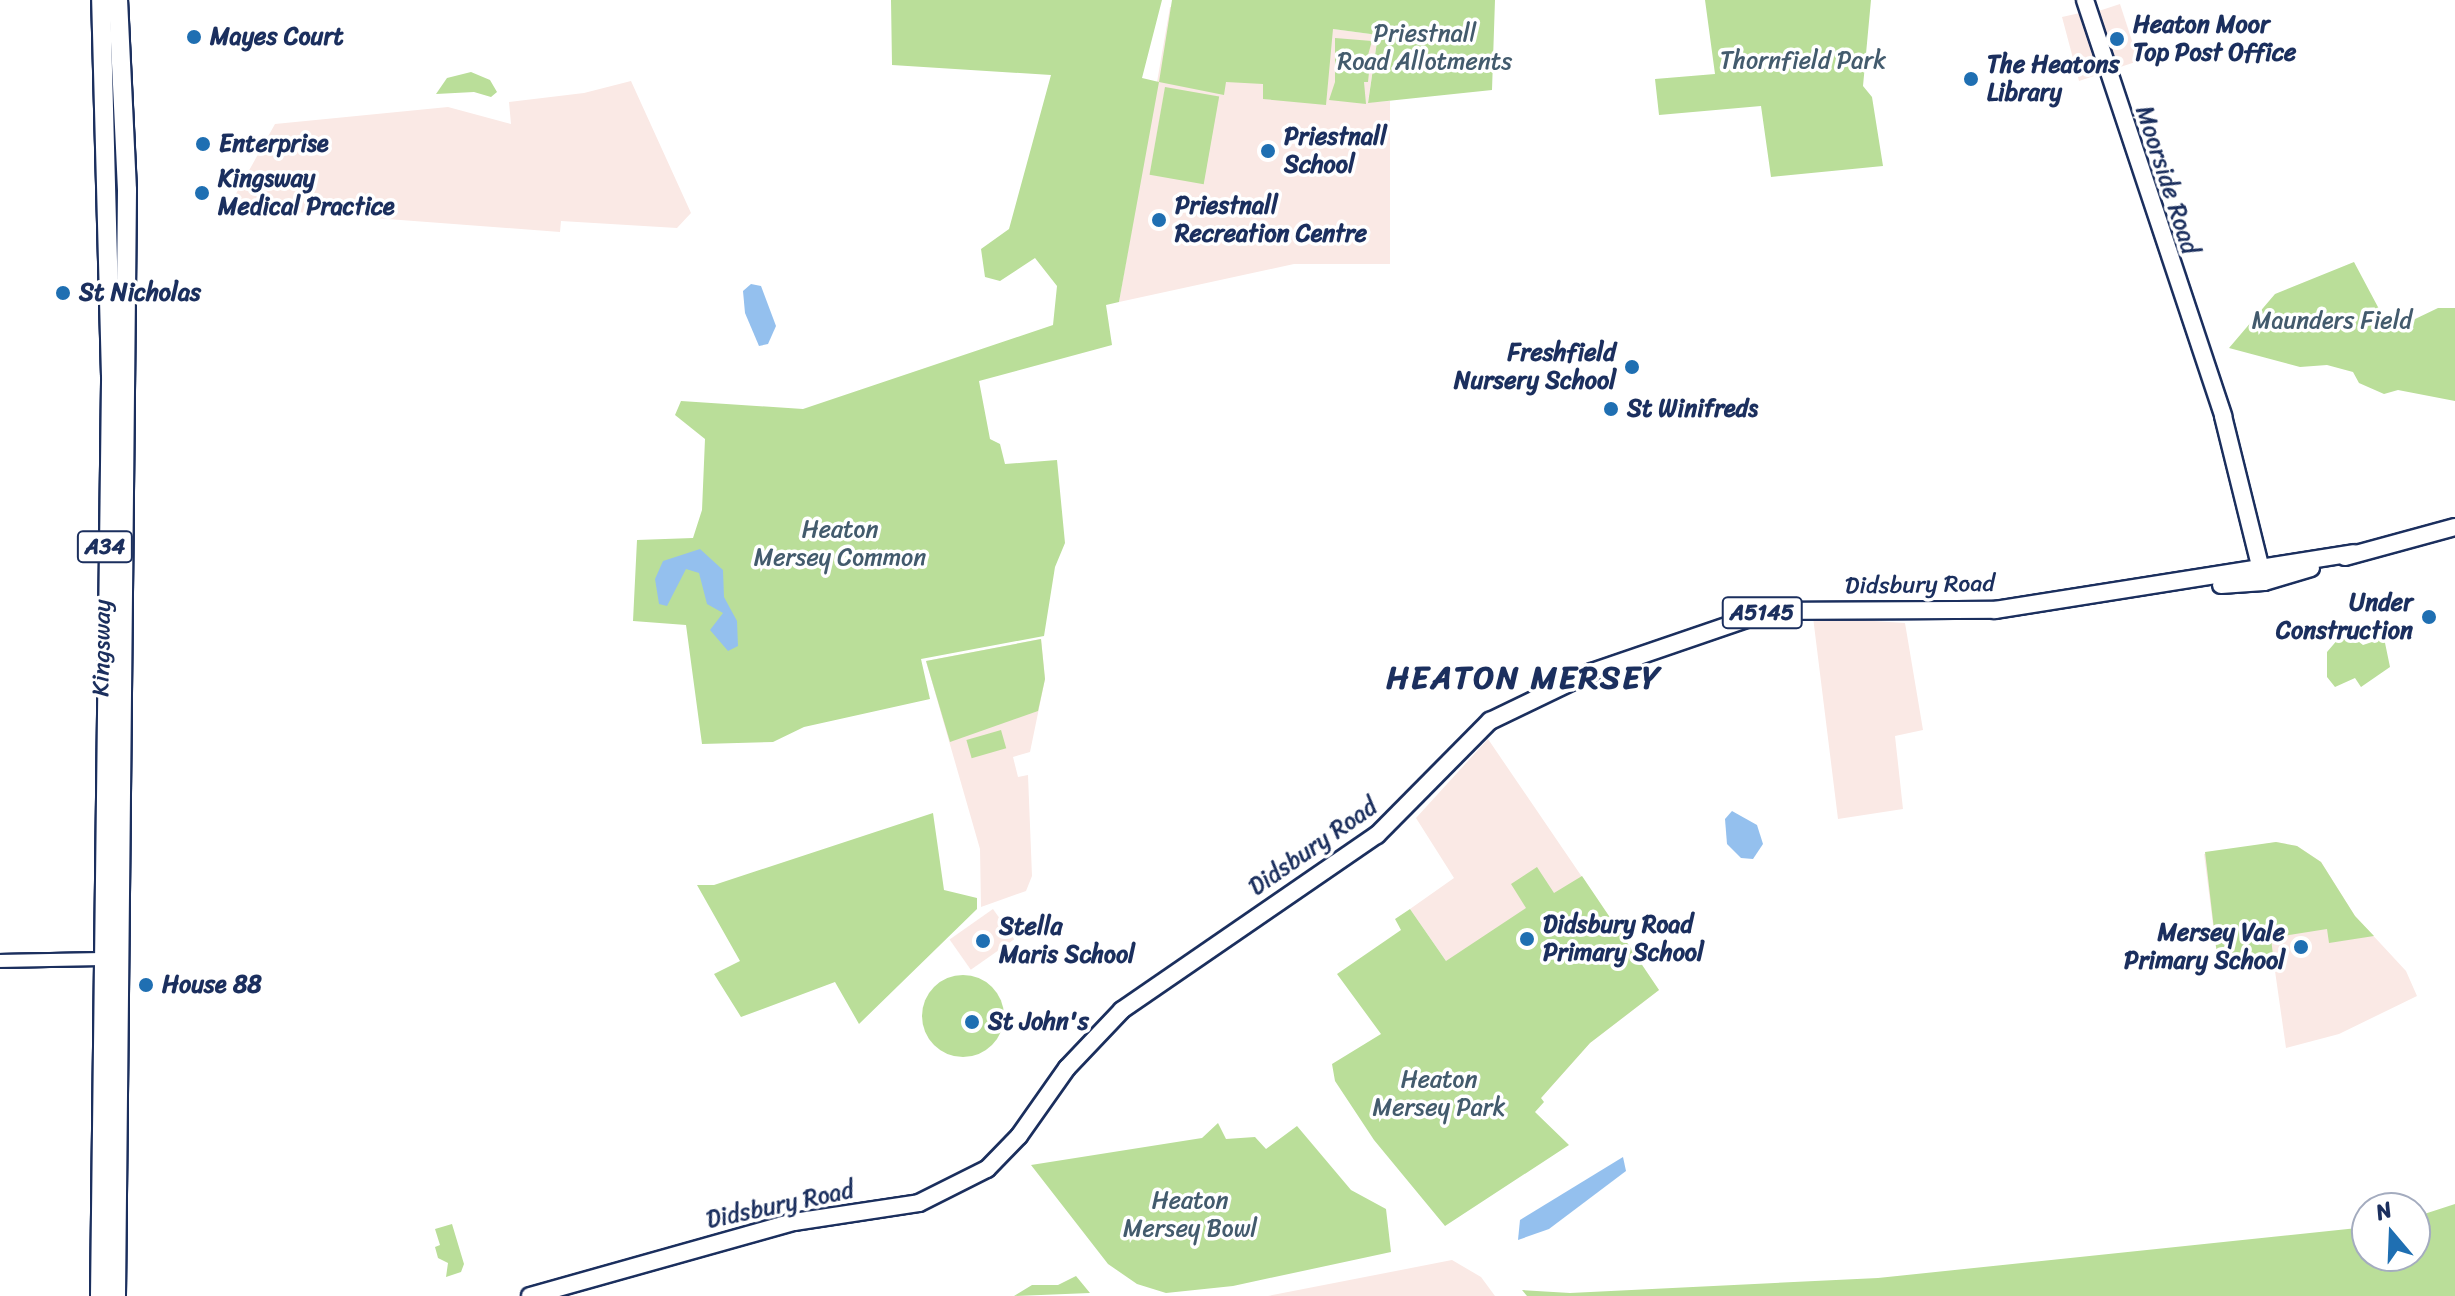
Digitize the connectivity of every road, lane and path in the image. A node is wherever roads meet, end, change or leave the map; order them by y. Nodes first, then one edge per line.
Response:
1 (101, 0) edge
2 (118, 0) edge
3 (2085, 3) edge
4 (117, 133) junction
5 (122, 234) junction
6 (110, 270) junction
7 (2455, 527) edge
8 (2255, 541) junction
9 (2354, 553) junction
10 (2280, 565) junction
11 (2262, 576) junction
12 (112, 959) junction
13 (0, 961) edge
14 (100, 1296) edge
15 (116, 1296) edge
16 (530, 1296) edge

1 - 4 highway, Kingsway / A34
2 - 4 highway
3 - 8 main road, Moorside Road
4 - 5 highway
4 - 6 highway, Kingsway / A34
5 - 6 highway
5 - 12 highway, Kingsway / A34
6 - 12 highway, Kingsway / A34
7 - 9 main road, Didsbury Road / A5145
8 - 10 main road
8 - 11 main road, Moorside Road
9 - 10 main road, Didsbury Road / A5145
9 - 11 main road, Didsbury Road / A5145
10 - 11 main road, Didsbury Road / A5145
11 - 16 main road, Didsbury Road / A5145
12 - 13 street
12 - 14 highway, Kingsway / A34
12 - 15 highway, Kingsway / A34

